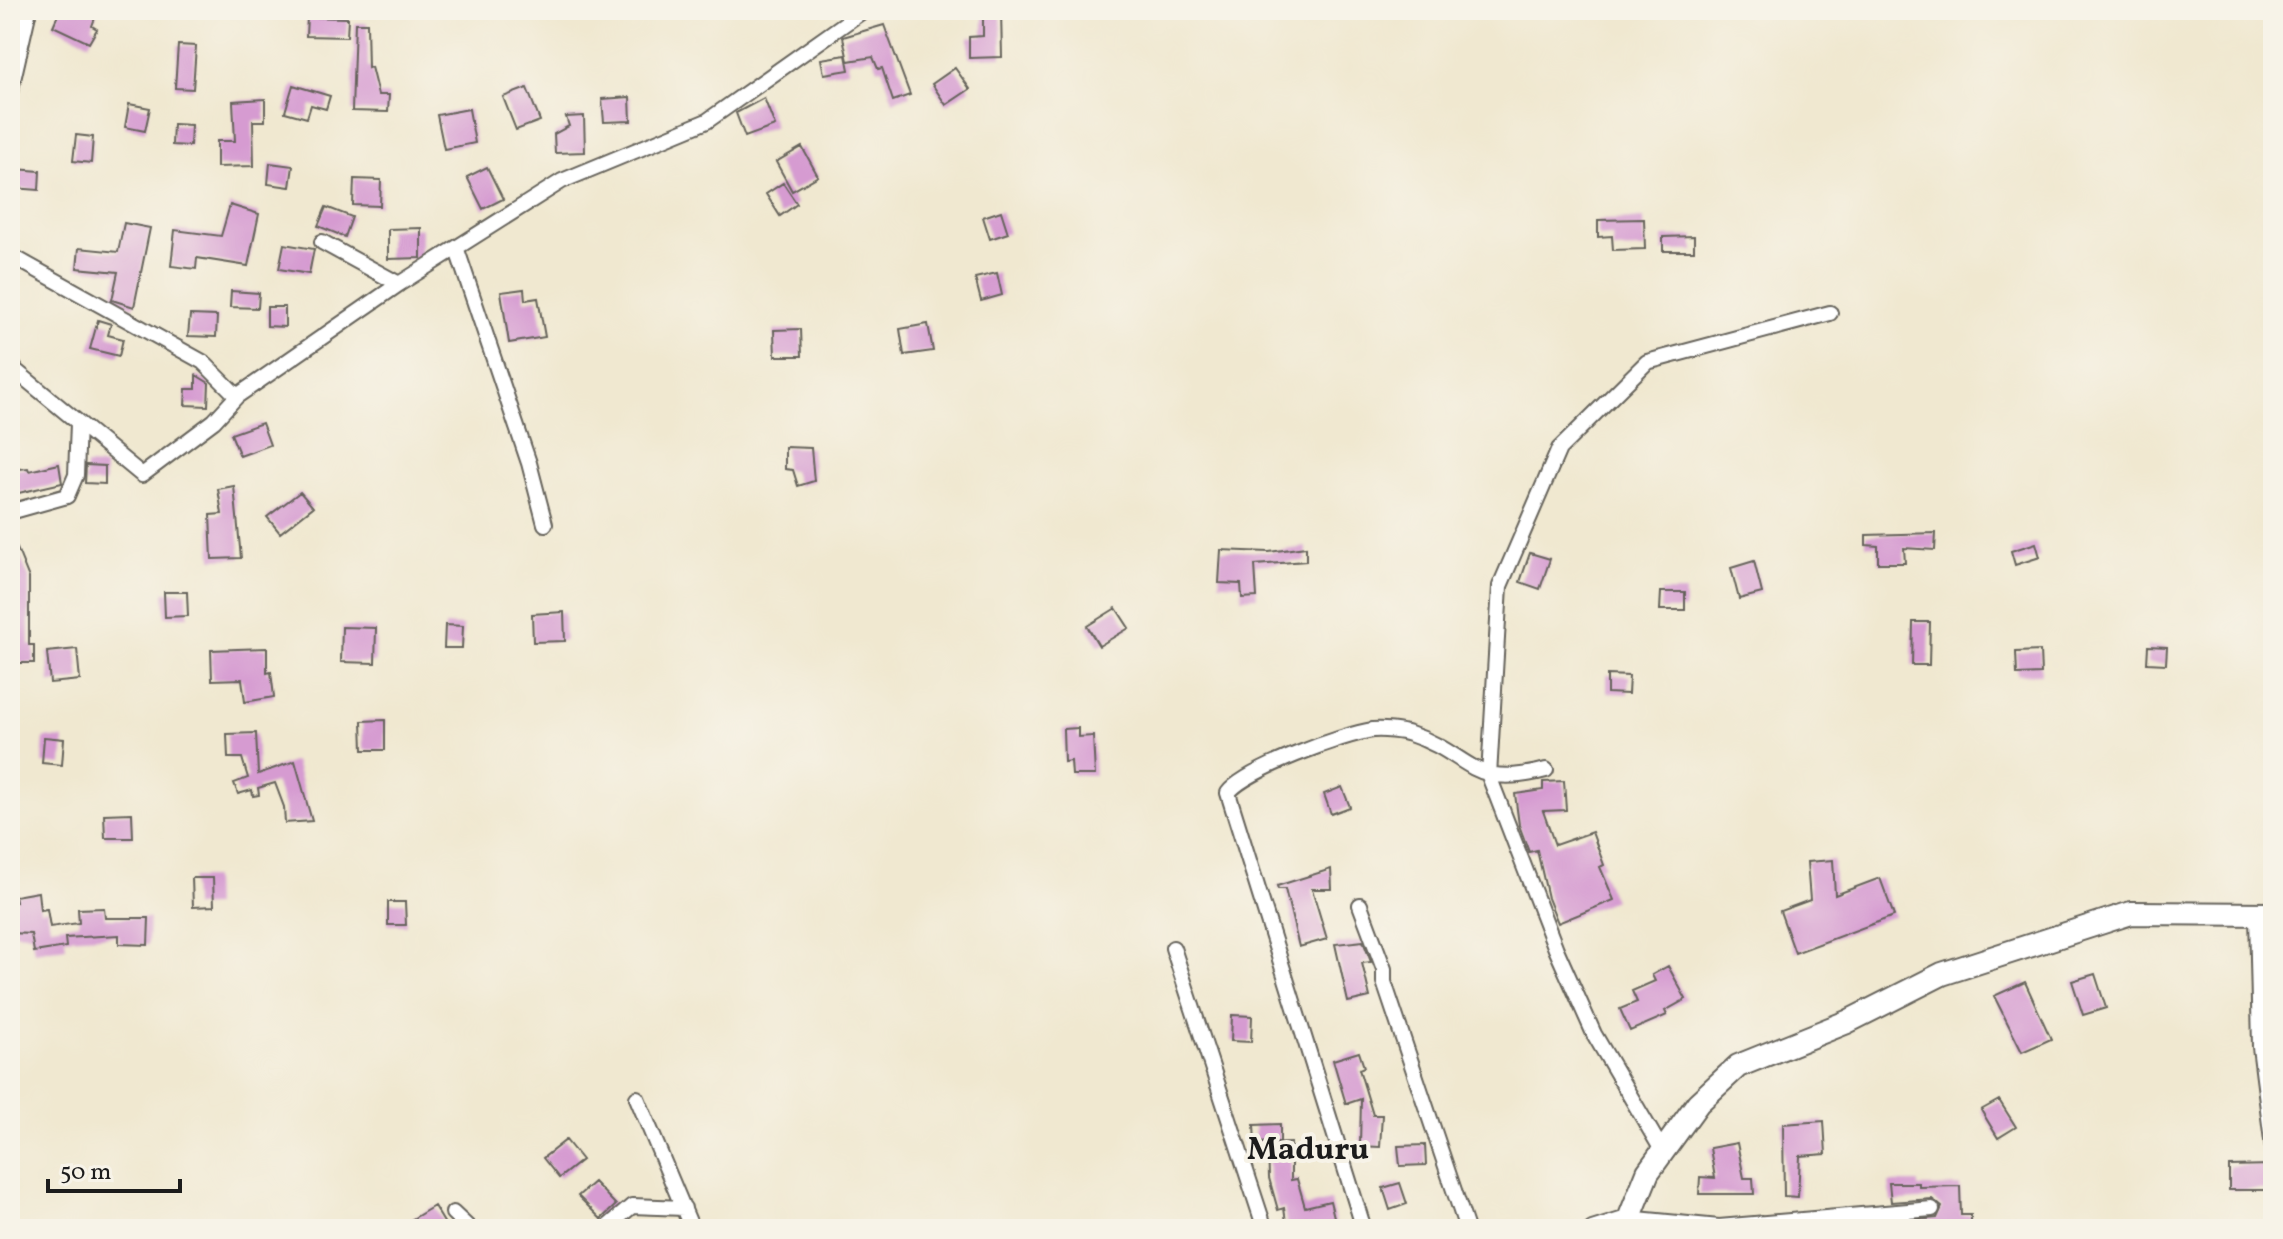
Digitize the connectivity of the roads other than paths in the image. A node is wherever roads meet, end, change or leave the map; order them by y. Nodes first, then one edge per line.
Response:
1 (29, 10) edge
2 (864, 10) edge
3 (10, 93) edge
4 (322, 242) dead end
5 (457, 250) junction
6 (10, 255) edge
7 (399, 284) junction
8 (1830, 313) dead end
9 (10, 361) edge
10 (237, 396) junction
11 (78, 423) junction
12 (10, 512) edge
13 (545, 524) dead end
14 (1546, 770) dead end
15 (1489, 776) junction
16 (1360, 905) dead end
17 (2265, 914) edge
18 (1173, 948) dead end
19 (637, 1098) dead end
20 (2273, 1148) edge
21 (1663, 1152) junction
22 (684, 1208) junction
23 (1932, 1209) dead end
24 (453, 1213) dead end
25 (1888, 1221) edge
26 (1626, 1224) edge
27 (470, 1229) edge
28 (605, 1229) edge
29 (692, 1229) edge
30 (1265, 1229) edge
31 (1364, 1229) edge
32 (1467, 1229) edge
33 (1592, 1229) edge

1 - 3 street
2 - 5 street
4 - 7 street
5 - 7 street
5 - 13 street
6 - 10 street
7 - 10 street
8 - 15 street
9 - 11 street
10 - 11 street
11 - 12 street
14 - 15 street
15 - 21 street
15 - 31 street
16 - 32 street
17 - 20 street
17 - 21 main road
18 - 30 street
19 - 22 street
21 - 26 main road
22 - 28 street
22 - 29 street
23 - 25 street
24 - 27 street
25 - 26 street
26 - 33 street

